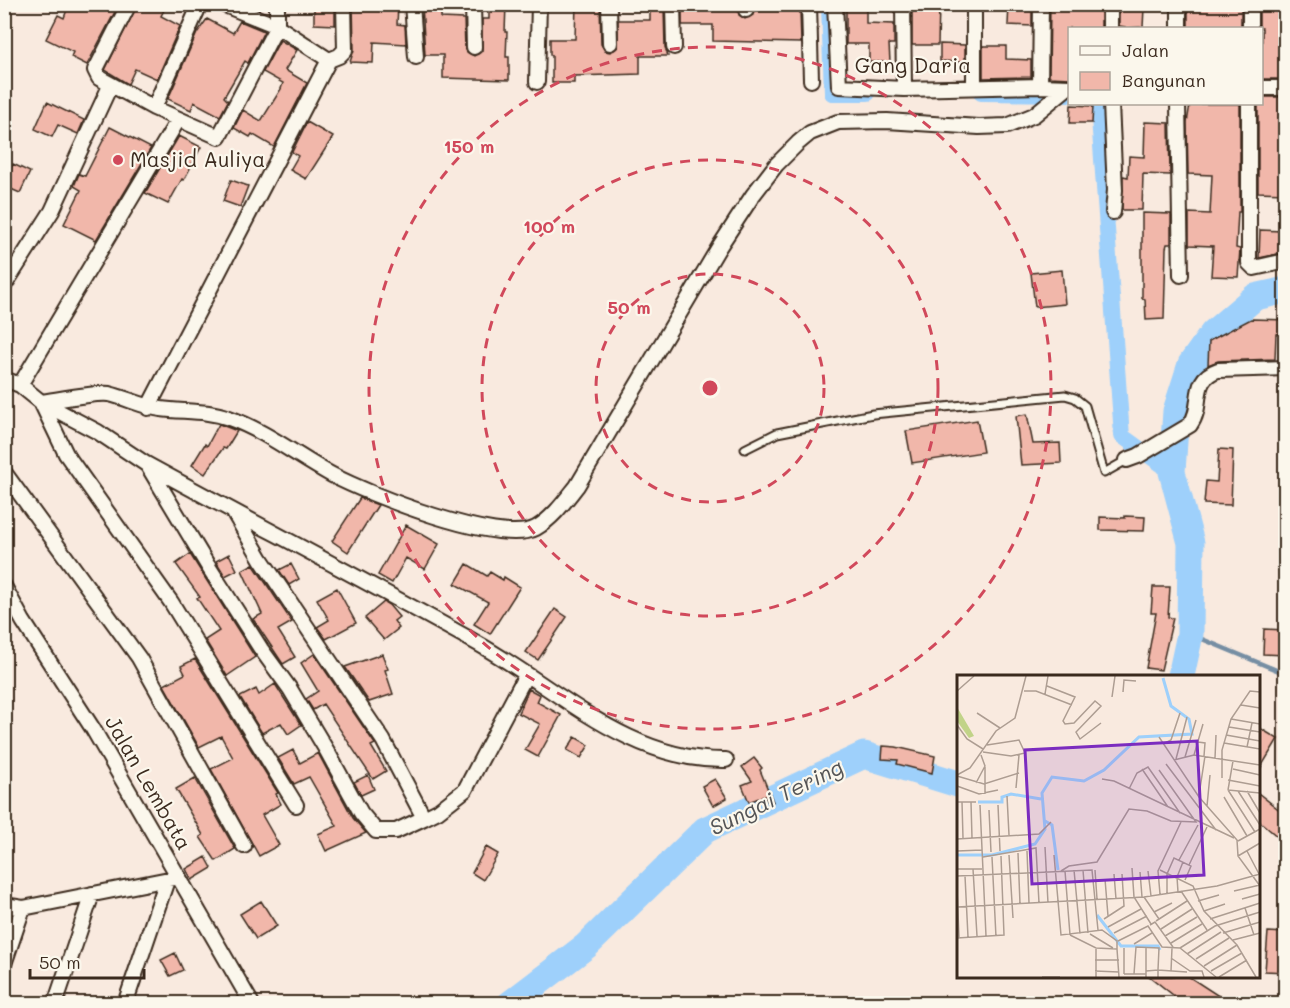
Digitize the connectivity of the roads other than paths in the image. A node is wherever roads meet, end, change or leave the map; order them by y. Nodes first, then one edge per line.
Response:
1 (129, 4) edge
2 (200, 4) edge
3 (222, 4) edge
4 (277, 4) edge
5 (344, 4) edge
6 (412, 4) edge
7 (473, 4) edge
8 (539, 4) edge
9 (609, 4) edge
10 (673, 4) edge
11 (809, 4) edge
12 (835, 4) edge
13 (903, 4) edge
14 (974, 4) edge
15 (1041, 4) edge
16 (1110, 4) edge
17 (1179, 4) edge
18 (1250, 4) edge
19 (277, 26) junction
20 (1110, 27) edge
21 (1179, 27) edge
22 (1250, 27) edge
23 (610, 43) dead end
24 (474, 47) dead end
25 (674, 47) dead end
26 (416, 57) dead end
27 (329, 60) junction
28 (812, 80) dead end
29 (537, 82) dead end
30 (110, 86) junction
31 (1040, 86) junction
32 (974, 87) junction
33 (1263, 88) edge
34 (1286, 88) edge
35 (904, 89) junction
36 (1066, 89) edge
37 (1111, 105) edge
38 (1178, 105) edge
39 (1250, 105) edge
40 (154, 108) junction
41 (178, 120) junction
42 (1113, 212) dead end
43 (1286, 261) edge
44 (1181, 275) dead end
45 (4, 286) edge
46 (1286, 368) edge
47 (4, 379) edge
48 (20, 385) junction
49 (41, 402) junction
50 (148, 408) junction
51 (745, 449) dead end
52 (1127, 460) joint
53 (146, 464) junction
54 (4, 472) edge
55 (232, 511) junction
56 (6, 593) edge
57 (526, 675) junction
58 (726, 760) dead end
59 (296, 805) dead end
60 (424, 818) junction
61 (244, 846) dead end
62 (173, 878) junction
63 (92, 894) junction
64 (4, 905) edge
65 (23, 908) junction
66 (4, 964) edge
67 (251, 1003) edge
68 (55, 1004) edge
69 (125, 1004) edge

1 - 30 street
2 - 40 street
3 - 19 street
4 - 19 street
5 - 27 street
6 - 26 street
7 - 24 street
8 - 29 street
9 - 23 street
10 - 25 street
11 - 28 street
12 - 35 street, Gang Daria
13 - 35 street
14 - 32 street
15 - 31 street
16 - 20 street
17 - 21 street
18 - 22 street
19 - 27 street
19 - 41 street
27 - 50 street
30 - 40 street
30 - 45 street
31 - 32 street, Gang Daria
31 - 36 street, Gang Daria
32 - 35 street, Gang Daria
33 - 34 street
36 - 50 street
37 - 42 street
38 - 44 street
39 - 43 street
40 - 41 street
41 - 48 street
46 - 52 street
47 - 48 street
48 - 49 street
49 - 50 street
49 - 53 street
49 - 59 street
51 - 52 lane
53 - 55 street
53 - 60 street
54 - 61 street
55 - 57 street
55 - 60 street
56 - 62 street, Jalan Lembata
57 - 58 street
57 - 60 street
62 - 63 street
62 - 67 street, Jalan Lembata
62 - 69 street
63 - 65 street
63 - 68 street
64 - 65 street
65 - 66 street

